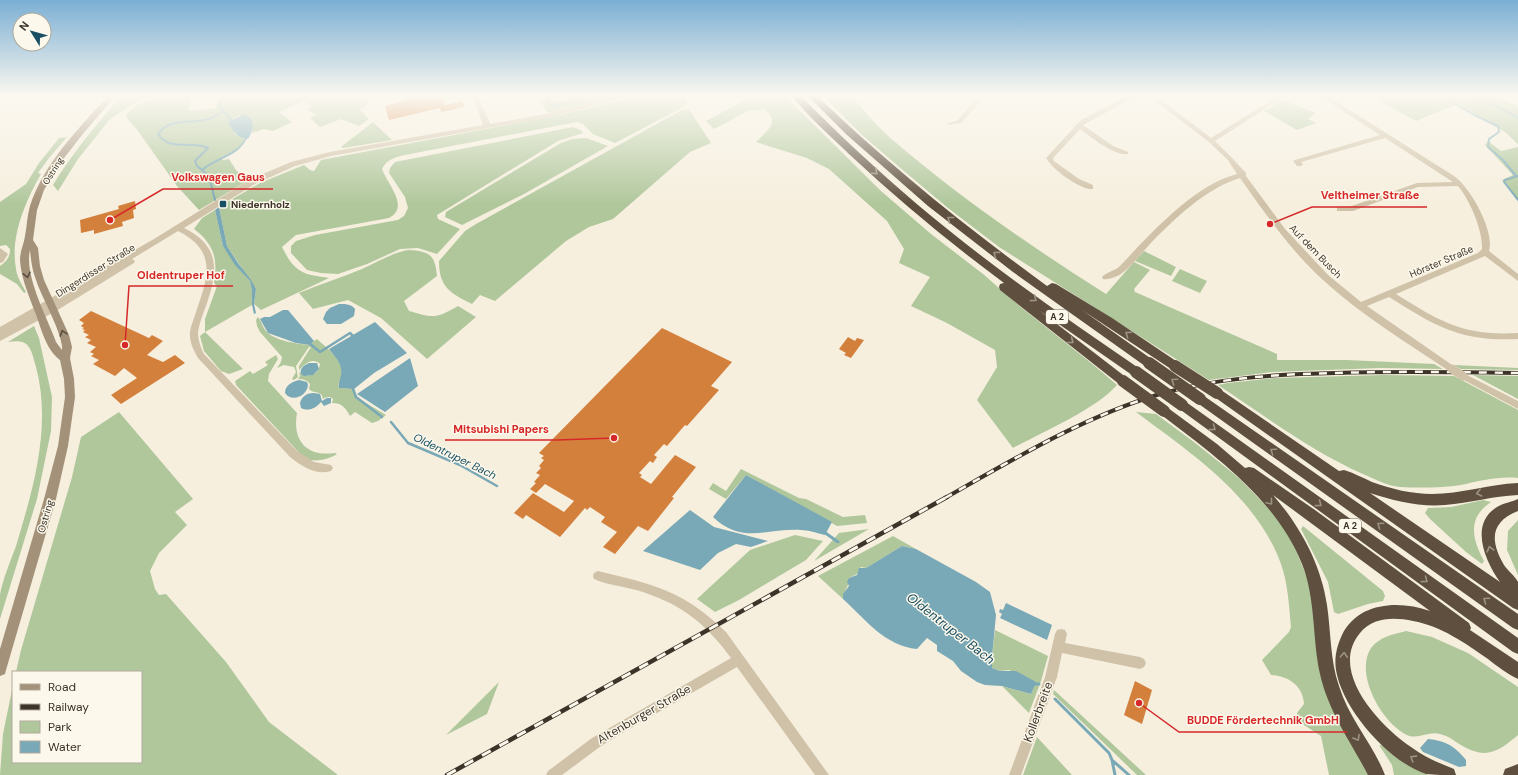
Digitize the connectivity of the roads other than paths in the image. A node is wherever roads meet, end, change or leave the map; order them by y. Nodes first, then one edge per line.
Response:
1 (82, 131) edge
2 (460, 131) edge
3 (831, 131) edge
4 (848, 131) edge
5 (1073, 131) edge
6 (1087, 131) edge
7 (1198, 131) edge
8 (1227, 131) edge
9 (1378, 131) edge
10 (1386, 136) junction
11 (1211, 141) junction
12 (1126, 153) dead end
13 (1299, 164) dead end
14 (1243, 175) junction
15 (1459, 184) junction
16 (1090, 187) dead end
17 (1340, 210) dead end
18 (178, 228) junction
19 (29, 240) junction
20 (0, 251) edge
21 (1485, 252) junction
22 (0, 260) edge
23 (980, 260) junction
24 (1012, 266) junction
25 (1106, 277) dead end
26 (1518, 278) edge
27 (1390, 294) junction
28 (51, 306) junction
29 (1360, 306) junction
30 (41, 312) junction
31 (0, 331) edge
32 (1518, 336) edge
33 (0, 338) edge
34 (65, 358) junction
35 (1518, 405) edge
36 (1212, 447) junction
37 (1301, 451) junction
38 (328, 468) dead end
39 (1518, 490) edge
40 (1518, 504) edge
41 (598, 576) dead end
42 (1518, 593) edge
43 (1518, 603) edge
44 (1518, 623) edge
45 (1061, 634) dead end
46 (1518, 647) edge
47 (1058, 648) junction
48 (739, 659) junction
49 (1140, 663) dead end
50 (0, 670) edge
51 (1518, 670) edge
52 (1518, 772) edge
53 (552, 775) edge
54 (823, 775) edge
55 (1015, 775) edge
56 (1377, 775) edge
57 (1448, 775) edge
58 (1510, 775) edge

1 - 19 main road, Ostring
2 - 18 street, Dingerdisser Straße
3 -> 23 highway, A 2
24 -> 4 highway, A 2
5 - 16 street
6 - 12 street
7 - 11 street, Auf dem Busch
8 - 11 street
9 - 10 street, Hörster Straße
10 - 13 street
10 - 15 street, Hörster Straße
11 - 14 street, Auf dem Busch
14 - 25 street
14 - 29 street, Auf dem Busch
15 - 17 street
15 - 21 street, Hörster Straße
18 - 28 street, Dingerdisser Straße
18 - 38 street
19 - 28 main road, Ostring
19 -> 30 main road, Ostring
20 - 22 street
21 - 26 street
21 - 27 street, Hörster Straße
23 -> 36 highway, bridge
23 -> 46 highway, A 2, bridge
37 -> 24 highway, bridge
44 -> 24 highway, A 2, bridge
27 - 29 street, Hörster Straße
27 - 32 street
28 - 30 street, Dingerdisser Straße
34 -> 28 main road, Ostring
29 - 35 street, Auf dem Busch, bridge
30 - 31 street
30 - 33 street
30 - 34 main road, Ostring
34 - 50 main road, Ostring
36 - 51 highway
36 -> 56 highway
39 -> 37 highway
37 - 43 highway
42 -> 40 highway
41 - 48 street
45 - 47 street, Kollerbreite
47 - 49 street
47 - 55 street, Kollerbreite
48 - 53 street, Altenburger Straße
48 - 54 street
57 -> 51 highway
52 - 58 highway

